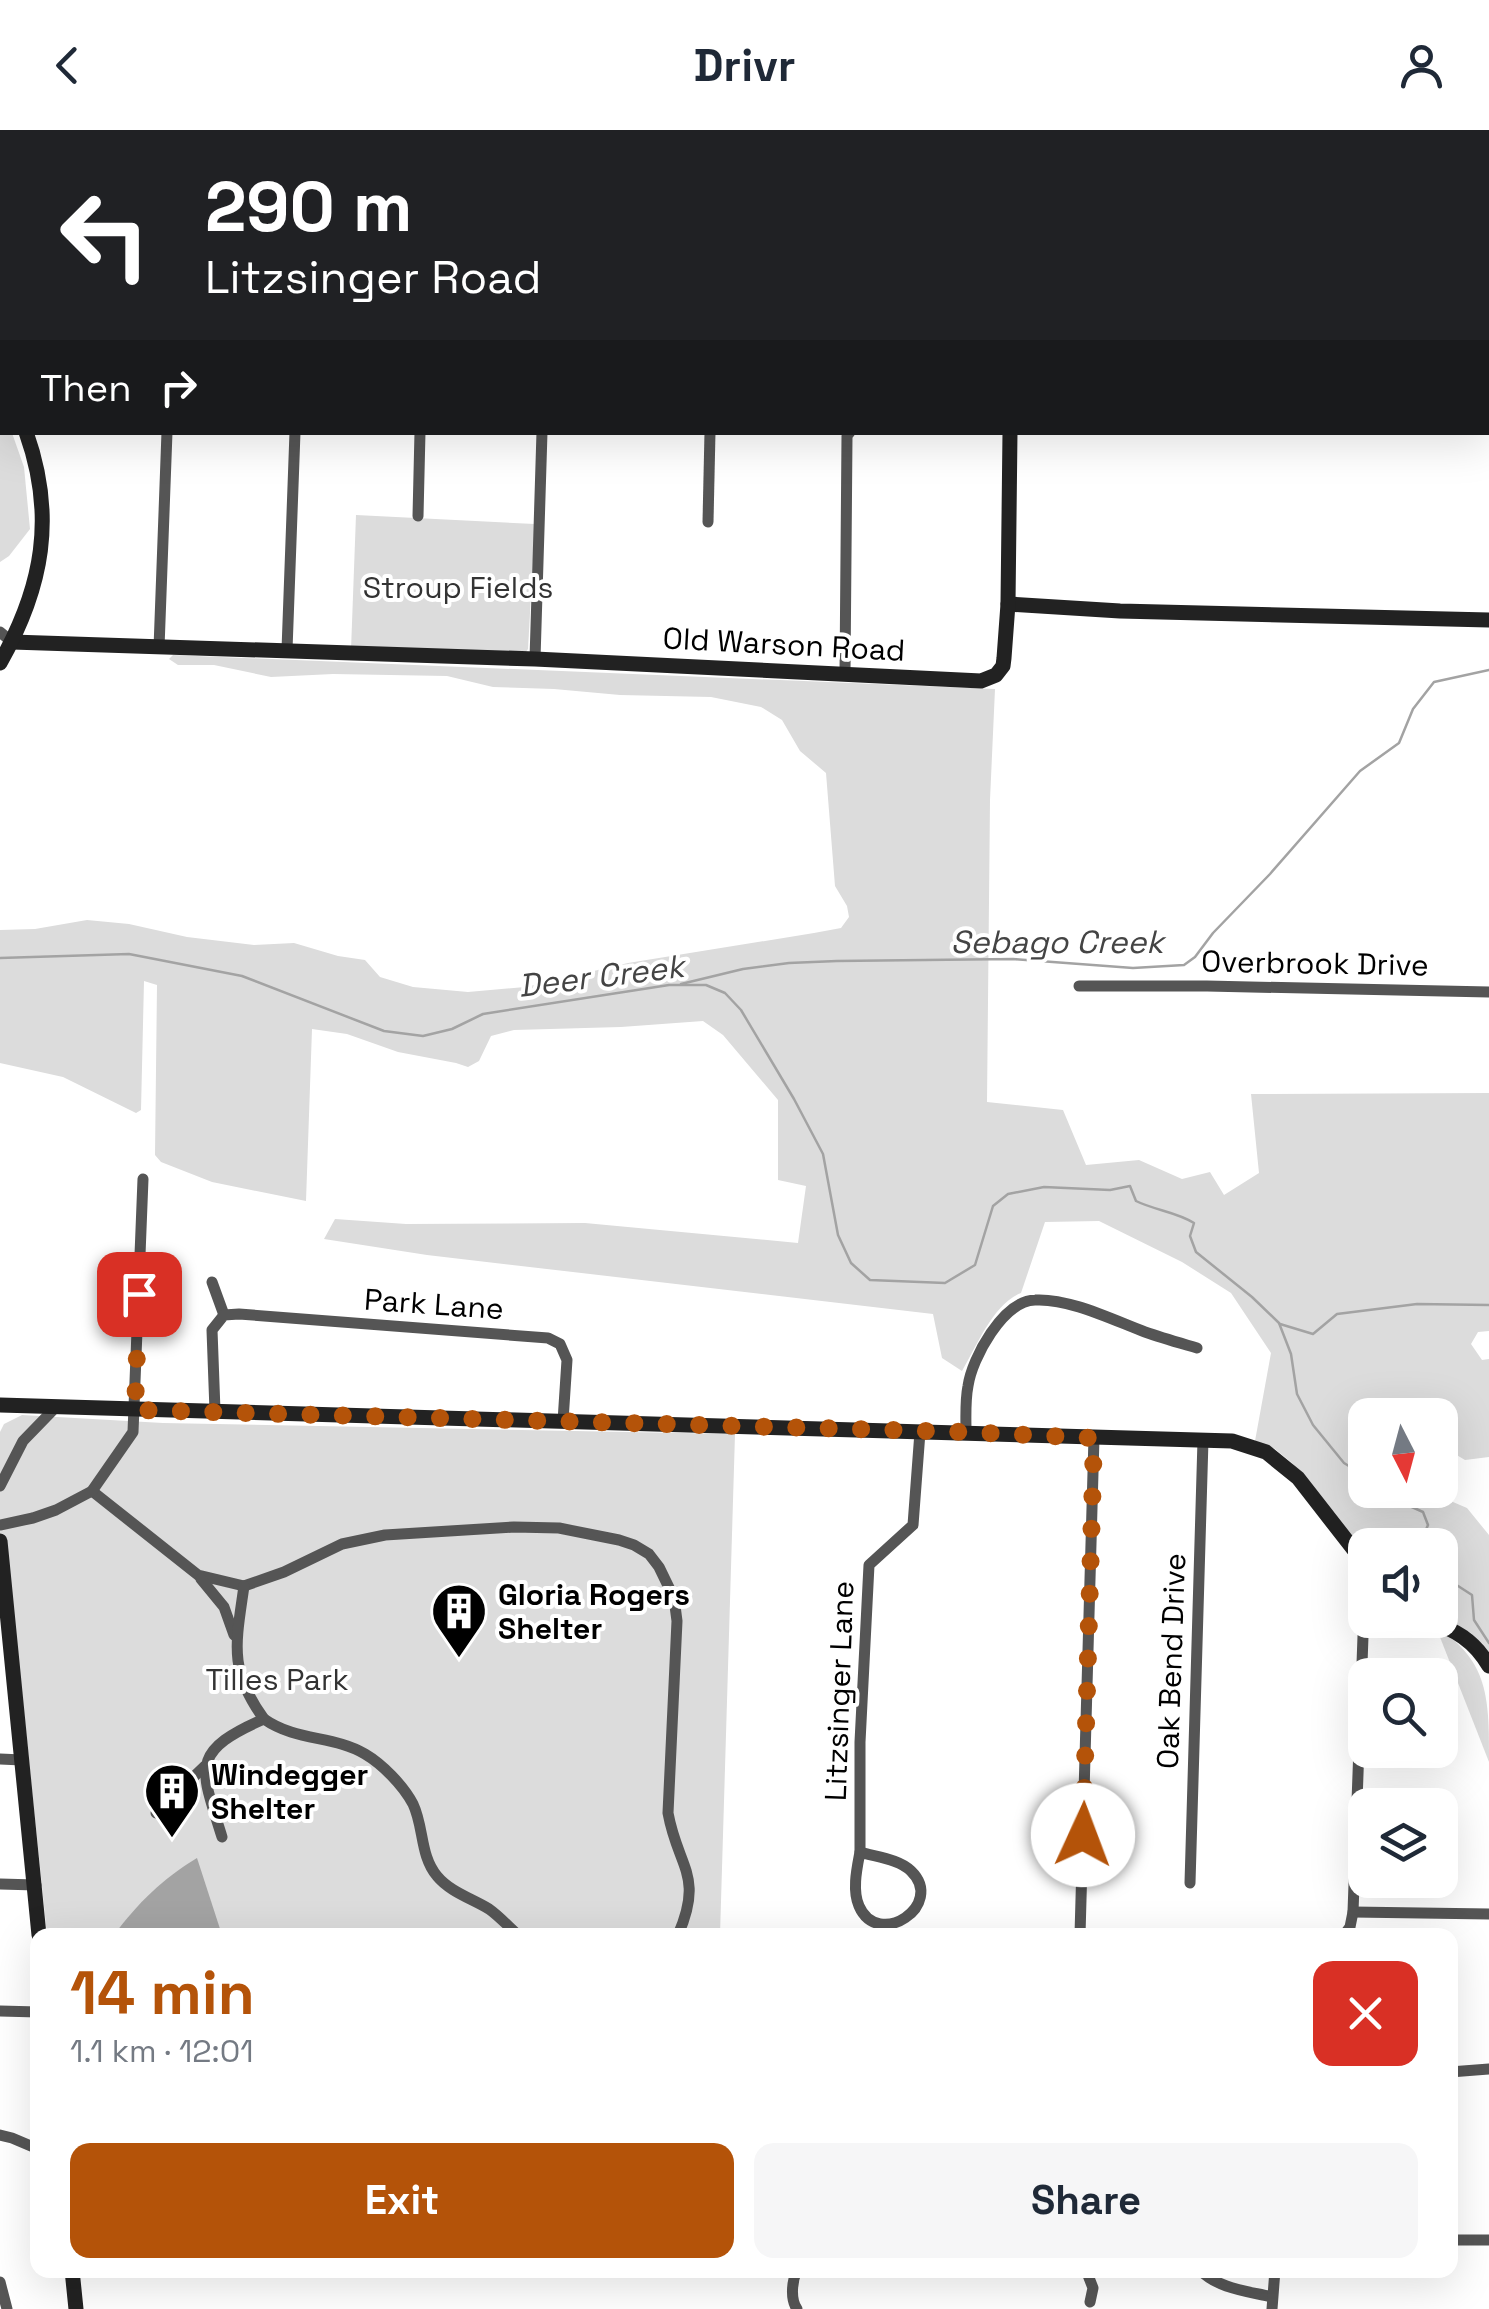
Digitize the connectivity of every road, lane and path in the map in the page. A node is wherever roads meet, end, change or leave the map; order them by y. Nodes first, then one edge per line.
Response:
1 (27, 435) edge
2 (166, 435) edge
3 (295, 435) edge
4 (420, 435) edge
5 (542, 435) edge
6 (710, 435) edge
7 (848, 435) edge
8 (1010, 435) edge
9 (418, 516) dead end
10 (708, 522) dead end
11 (1008, 604) junction
12 (1489, 620) edge
13 (6, 637) edge
14 (160, 648) junction
15 (288, 650) junction
16 (535, 659) junction
17 (0, 663) edge
18 (846, 674) junction
19 (1080, 986) dead end
20 (1489, 992) edge
21 (143, 1179) dead end
22 (212, 1282) dead end
23 (224, 1316) junction
24 (1197, 1348) dead end
25 (0, 1405) edge
26 (56, 1407) junction
27 (135, 1410) junction
28 (215, 1411) junction
29 (563, 1421) junction
30 (920, 1432) junction
31 (966, 1432) junction
32 (1094, 1438) junction
33 (1203, 1440) junction
34 (0, 1486) edge
35 (92, 1491) junction
36 (0, 1525) edge
37 (0, 1542) edge
38 (1348, 1542) edge
39 (198, 1575) junction
40 (244, 1586) junction
41 (1458, 1634) edge
42 (4, 1638) edge
43 (1363, 1638) edge
44 (236, 1641) junction
45 (1489, 1666) edge
46 (264, 1719) junction
47 (0, 1760) edge
48 (22, 1760) junction
49 (205, 1766) junction
50 (156, 1813) dead end
51 (222, 1838) dead end
52 (860, 1852) junction
53 (1190, 1883) dead end
54 (0, 1884) edge
55 (36, 1885) junction
56 (1353, 1912) junction
57 (1489, 1914) edge
58 (39, 1928) edge
59 (510, 1928) edge
60 (682, 1928) edge
61 (1080, 1928) edge
62 (1349, 1928) edge
63 (0, 2012) edge
64 (30, 2012) edge
65 (1489, 2069) edge
66 (1458, 2071) edge
67 (0, 2135) edge
68 (30, 2146) edge
69 (1458, 2240) edge
70 (1489, 2240) edge
71 (73, 2278) edge
72 (793, 2278) edge
73 (1089, 2278) edge
74 (1209, 2278) edge
75 (1274, 2278) edge
76 (0, 2282) edge
77 (1090, 2302) dead end
78 (1272, 2303) edge
79 (7, 2309) edge
80 (76, 2309) edge
81 (797, 2309) edge

1 - 13 street
2 - 14 street
3 - 15 street
4 - 9 street
5 - 16 street
6 - 10 street
7 - 18 street
8 - 11 street, Old Warson Road
11 - 12 street
11 - 18 street, Old Warson Road
13 - 14 street, Old Warson Road
13 - 17 street
14 - 15 street, Old Warson Road
15 - 16 street, Old Warson Road
16 - 18 street, Old Warson Road
19 - 20 street, Overbrook Drive
21 - 27 street
22 - 23 street
23 - 28 street
23 - 29 street, Park Lane
24 - 31 street
25 - 26 street
26 - 27 street
26 - 34 street
27 - 28 street
27 - 35 street
28 - 29 street
29 - 30 street
30 - 31 street
30 - 52 street, Litzsinger Lane
31 - 32 street
32 - 33 street
32 - 61 street
33 - 38 street
33 - 53 street, Oak Bend Drive
35 - 36 street
35 - 39 street
37 - 42 street
39 - 40 street
39 - 44 street
40 - 44 street
40 - 60 street
41 - 45 street
42 - 48 street
43 - 56 street
44 - 46 street
46 - 49 street
46 - 59 street
47 - 48 street
48 - 55 street
49 - 50 street
49 - 51 street
52 - 52 street, Litzsinger Lane
54 - 55 street
55 - 58 street
56 - 57 street
56 - 62 street
63 - 64 street
65 - 66 street
67 - 68 street
69 - 70 street
71 - 80 street
72 - 81 street
73 - 77 street
74 - 78 street
75 - 78 street
76 - 79 street

